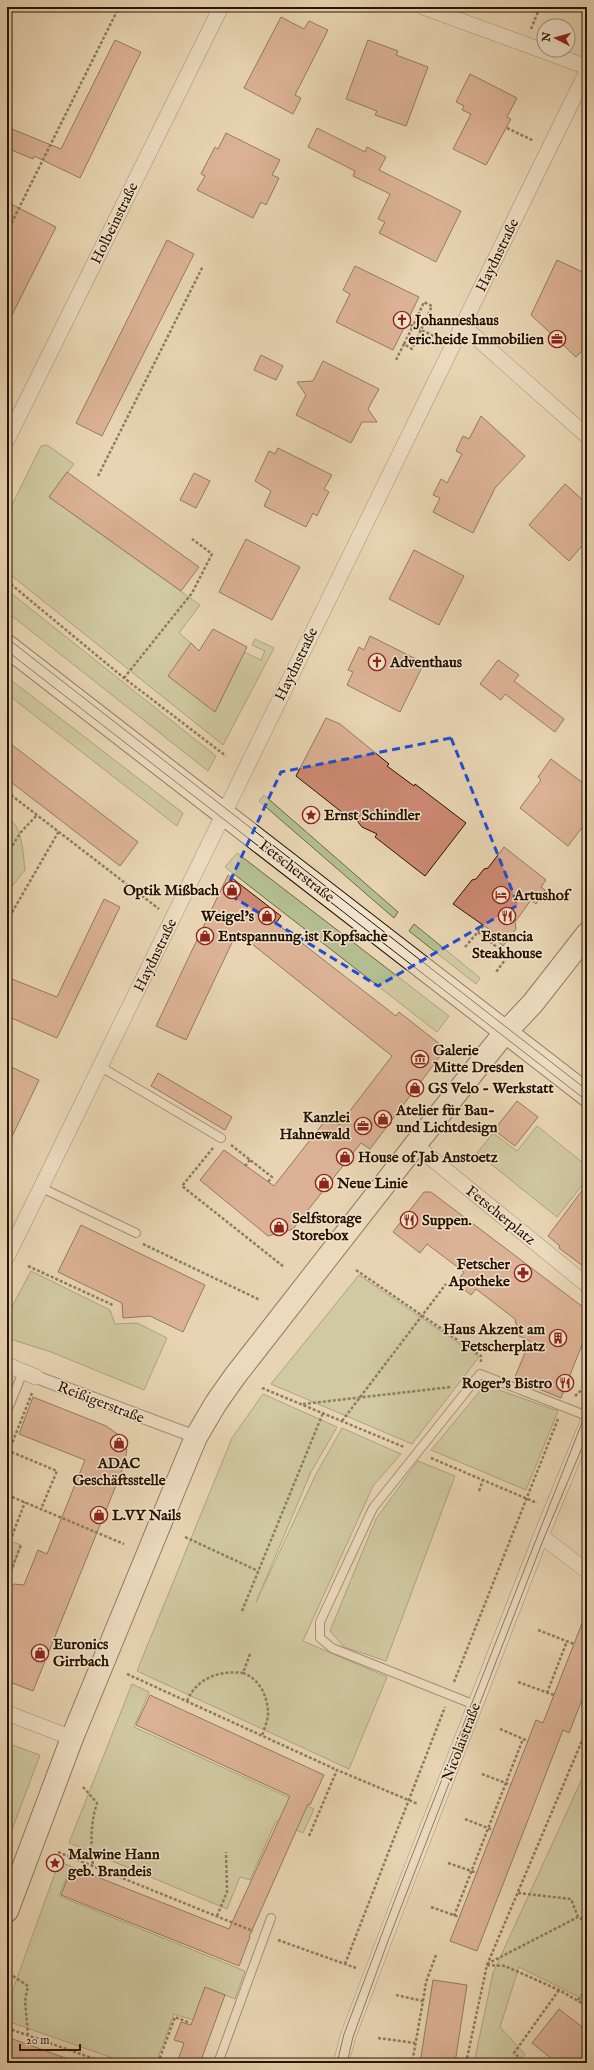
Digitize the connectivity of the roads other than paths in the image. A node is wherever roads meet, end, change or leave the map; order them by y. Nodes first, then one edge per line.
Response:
1 (221, 7) edge
2 (423, 7) edge
3 (587, 67) edge
4 (587, 71) edge
5 (462, 326) junction
6 (587, 436) edge
7 (7, 440) edge
8 (7, 646) edge
9 (223, 814) junction
10 (587, 934) edge
11 (506, 1032) junction
12 (100, 1068) junction
13 (587, 1095) edge
14 (221, 1138) road end
15 (415, 1144) junction
16 (42, 1188) junction
17 (136, 1233) road end
18 (7, 1257) edge
19 (587, 1285) edge
20 (7, 1365) edge
21 (32, 1376) junction
22 (7, 1411) edge
23 (587, 1416) edge
24 (587, 1424) edge
25 (196, 1437) junction
26 (541, 1536) junction
27 (587, 1570) edge
28 (475, 1706) junction
29 (7, 1713) edge
30 (72, 1738) junction
31 (7, 1911) edge
32 (271, 1918) dead end
33 (218, 2063) edge
34 (341, 2063) edge

1 - 7 street, Holbeinstraße
2 - 3 street
4 - 5 street, Haydnstraße
5 - 6 street
5 - 9 street, Haydnstraße
8 - 9 main road, Fetscherstraße
9 - 11 main road, Fetscherstraße
9 - 12 street, Haydnstraße
10 - 11 main road
11 - 13 main road, Fetscherstraße
11 - 15 main road
12 - 14 lane
12 - 16 street, Haydnstraße
15 - 19 street, Fetscherplatz
15 - 25 main road
16 - 17 lane
16 - 18 street, Haydnstraße
20 - 21 street, Reißigerstraße
21 - 22 lane
21 - 25 street, Reißigerstraße
23 - 28 lane
24 - 26 street, Nicolaistraße
25 - 30 main road
26 - 27 street
26 - 28 street, Nicolaistraße
28 - 34 street, Nicolaistraße
29 - 30 street
30 - 31 main road
32 - 33 lane

